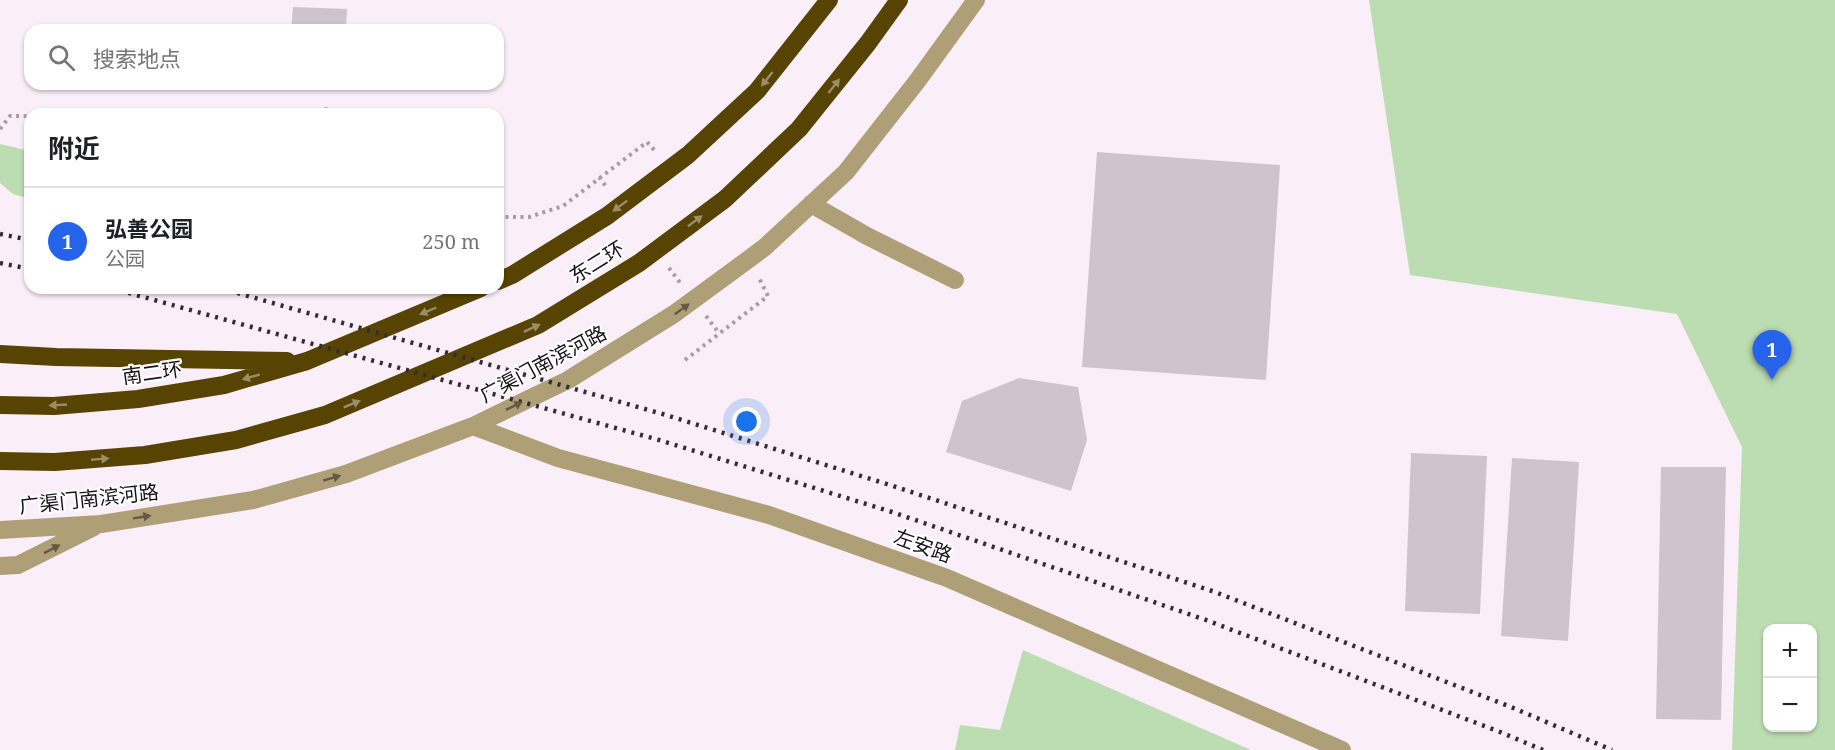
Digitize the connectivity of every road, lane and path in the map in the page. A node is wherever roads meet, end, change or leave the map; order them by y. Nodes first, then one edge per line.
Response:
1 (829, 0) edge
2 (899, 0) edge
3 (976, 0) edge
4 (24, 116) edge
5 (0, 129) edge
6 (647, 142) dead end
7 (811, 204) junction
8 (504, 217) edge
9 (504, 278) edge
10 (955, 280) dead end
11 (467, 294) edge
12 (768, 296) dead end
13 (0, 354) edge
14 (685, 360) dead end
15 (307, 361) junction
16 (0, 405) edge
17 (473, 426) junction
18 (0, 461) edge
19 (101, 524) junction
20 (0, 530) edge
21 (0, 566) edge
22 (1342, 750) edge

1 -> 9 highway, 东二环
18 -> 2 highway, 东二环
3 - 7 street, 广渠门南滨河路
4 - 5 path
6 - 8 path
7 - 10 street
17 -> 7 street, 广渠门南滨河路
11 -> 15 highway
12 - 14 path
13 - 15 highway
15 -> 16 highway, 南二环
19 -> 17 street, 广渠门南滨河路
17 - 22 street, 左安路
19 - 20 street, 广渠门南滨河路
21 -> 19 street

